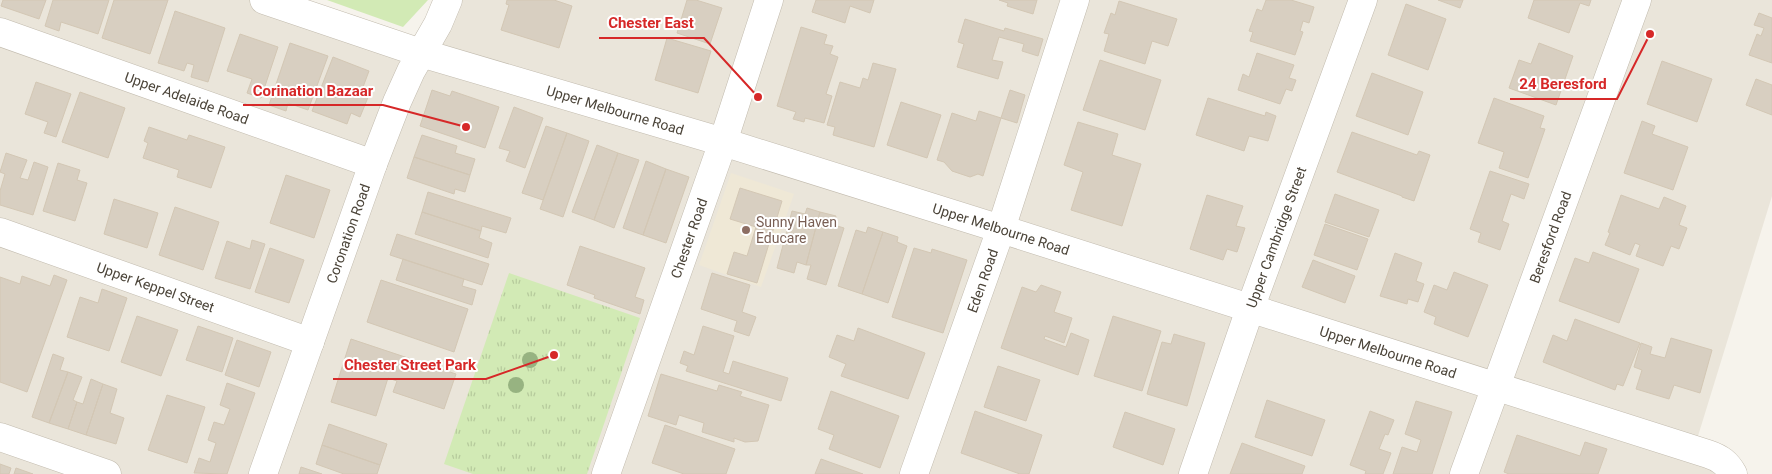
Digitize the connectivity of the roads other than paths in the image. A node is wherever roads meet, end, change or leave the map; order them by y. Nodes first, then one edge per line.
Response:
1 (264, 0) edge
2 (448, 0) edge
3 (769, 0) edge
4 (1075, 0) edge
5 (1364, 0) edge
6 (1637, 0) edge
7 (0, 32) edge
8 (421, 53) junction
9 (723, 142) junction
10 (373, 164) junction
11 (1001, 229) junction
12 (0, 232) edge
13 (1250, 309) junction
14 (310, 342) junction
15 (1495, 387) junction
16 (0, 436) edge
17 (1733, 473) edge
18 (107, 474) edge
19 (263, 474) edge
20 (606, 474) edge
21 (914, 474) edge
22 (1193, 474) edge
23 (1464, 474) edge

1 - 8 street, Upper Melbourne Road
2 - 8 street, Coronation Road
3 - 9 street, Chester Road
4 - 11 street, Eden Road
5 - 13 street, Upper Cambridge Street
6 - 15 street, Beresford Road
7 - 10 street, Upper Adelaide Road
8 - 9 street, Upper Melbourne Road
8 - 10 street, Coronation Road
9 - 11 street, Upper Melbourne Road
9 - 20 street, Chester Road
10 - 14 street, Coronation Road
11 - 13 street, Upper Melbourne Road
11 - 21 street, Eden Road
12 - 14 street, Upper Keppel Street
13 - 15 street, Upper Melbourne Road
13 - 22 street, Upper Cambridge Street
14 - 19 street, Coronation Road
15 - 17 street, Upper Melbourne Road
15 - 23 street, Beresford Road
16 - 18 street

